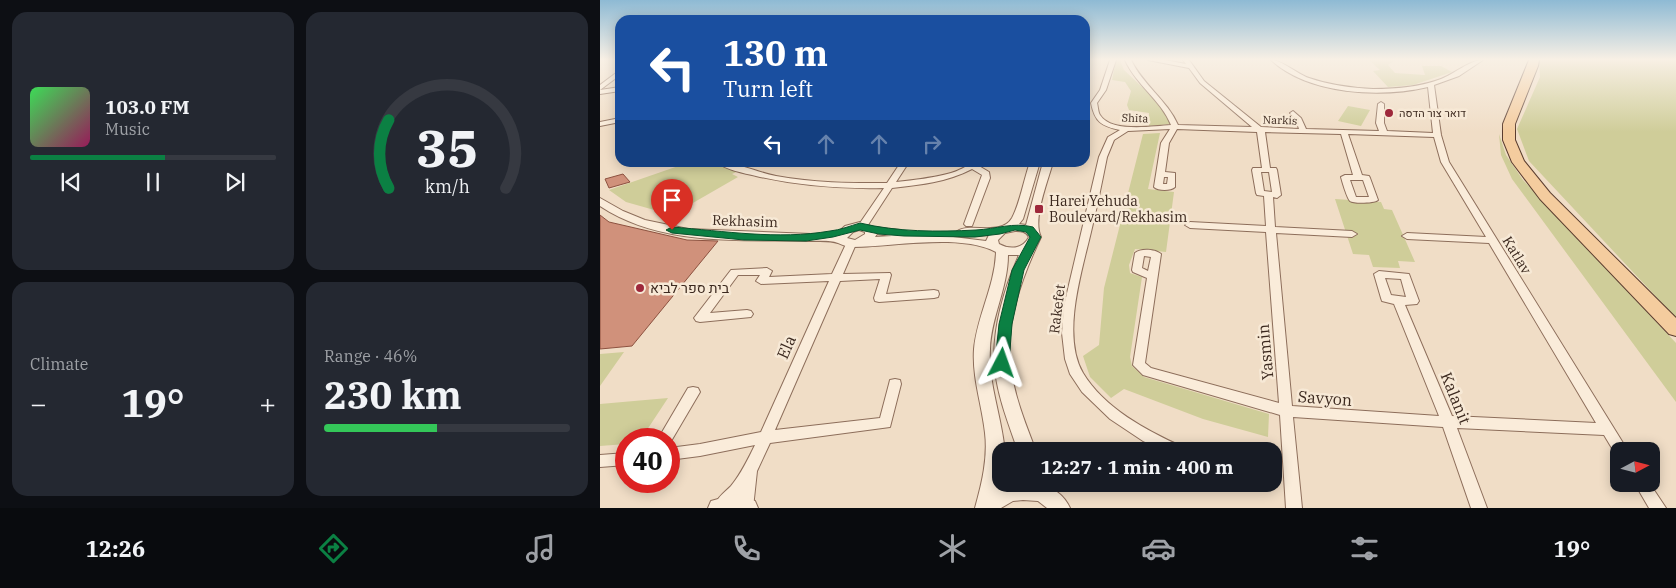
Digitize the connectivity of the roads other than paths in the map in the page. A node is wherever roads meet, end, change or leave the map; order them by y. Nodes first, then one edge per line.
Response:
1 (1105, 84) edge
2 (1144, 84) edge
3 (1204, 84) edge
4 (1328, 84) edge
5 (1434, 84) edge
6 (1526, 84) edge
7 (1431, 85) junction
8 (615, 90) edge
9 (600, 92) edge
10 (1381, 104) dead end
11 (1293, 114) dead end
12 (615, 121) edge
13 (600, 124) edge
14 (1175, 127) junction
15 (1126, 129) junction
16 (1261, 130) junction
17 (1304, 132) junction
18 (1344, 133) junction
19 (1384, 134) junction
20 (1436, 135) junction
21 (732, 167) edge
22 (902, 167) edge
23 (974, 167) edge
24 (980, 167) edge
25 (1033, 167) edge
26 (1047, 167) edge
27 (1266, 170) junction
28 (1162, 174) dead end
29 (1358, 176) dead end
30 (890, 185) junction
31 (1268, 194) junction
32 (600, 201) edge
33 (969, 224) dead end
34 (1190, 225) dead end
35 (867, 228) junction
36 (1004, 229) junction
37 (1271, 230) junction
38 (1032, 231) junction
39 (1352, 234) dead end
40 (1407, 236) dead end
41 (850, 239) junction
42 (1492, 240) junction
43 (1029, 247) junction
44 (998, 249) junction
45 (1151, 276) dead end
46 (836, 277) junction
47 (934, 294) dead end
48 (1398, 301) dead end
49 (747, 314) dead end
50 (1676, 330) edge
51 (895, 384) dead end
52 (693, 392) dead end
53 (1286, 412) junction
54 (1448, 422) junction
55 (672, 428) edge
56 (1607, 429) junction
57 (766, 436) junction
58 (1024, 442) edge
59 (1162, 442) edge
60 (1615, 442) edge
61 (680, 453) edge
62 (615, 459) edge
63 (600, 461) edge
64 (753, 465) junction
65 (1012, 492) edge
66 (1045, 492) edge
67 (1647, 492) edge
68 (747, 507) edge
69 (718, 508) edge
70 (985, 508) edge
71 (1060, 508) edge
72 (1294, 508) edge
73 (1479, 508) edge
74 (1658, 508) edge

1 - 15 street, Shita
2 - 14 street
3 - 16 street
4 - 7 street
5 - 7 street
6 - 50 main road
7 - 20 street, Katlav
8 - 9 street
10 - 19 street
11 - 17 street
12 - 13 street
14 - 15 street, Shita
14 - 16 street, Narkis
14 - 28 street
15 - 59 street, Rakefet
16 - 17 street, Narkis
16 - 27 street, Yasmin
17 - 18 street, Narkis
18 - 19 street, Narkis
18 - 29 street
19 - 20 street, Narkis
20 - 42 street, Katlav
21 - 30 street
22 - 30 street
23 - 30 street
24 - 33 street
25 - 36 street
26 - 38 street
27 - 31 street, Yasmin
27 - 31 street, Yasmin
30 - 35 street
31 - 37 street, Yasmin
32 - 41 street, Rekhasim
34 - 37 street
35 - 36 street
35 - 41 street
35 - 41 street
36 - 38 street
36 - 44 street
37 - 39 street
37 - 53 street, Yasmin
38 - 43 street
40 - 42 street
41 - 44 street, Rekhasim
41 - 46 street, Ela
42 - 56 street, Katlav
43 - 44 street
43 - 58 street
44 - 70 street
45 - 53 street, Savyon
46 - 47 street
46 - 49 street
46 - 57 street, Ela
48 - 54 street, Kalanit
51 - 57 street
52 - 55 street
53 - 54 street, Savyon
53 - 72 street, Yasmin
54 - 56 street, Savyon
54 - 73 street, Kalanit
56 - 60 street, Katlav
57 - 61 street
57 - 64 street, Ela
62 - 63 street
64 - 68 street, Ela
64 - 69 street, Ela
65 - 70 street
66 - 71 street
67 - 74 street
68 - 69 street

